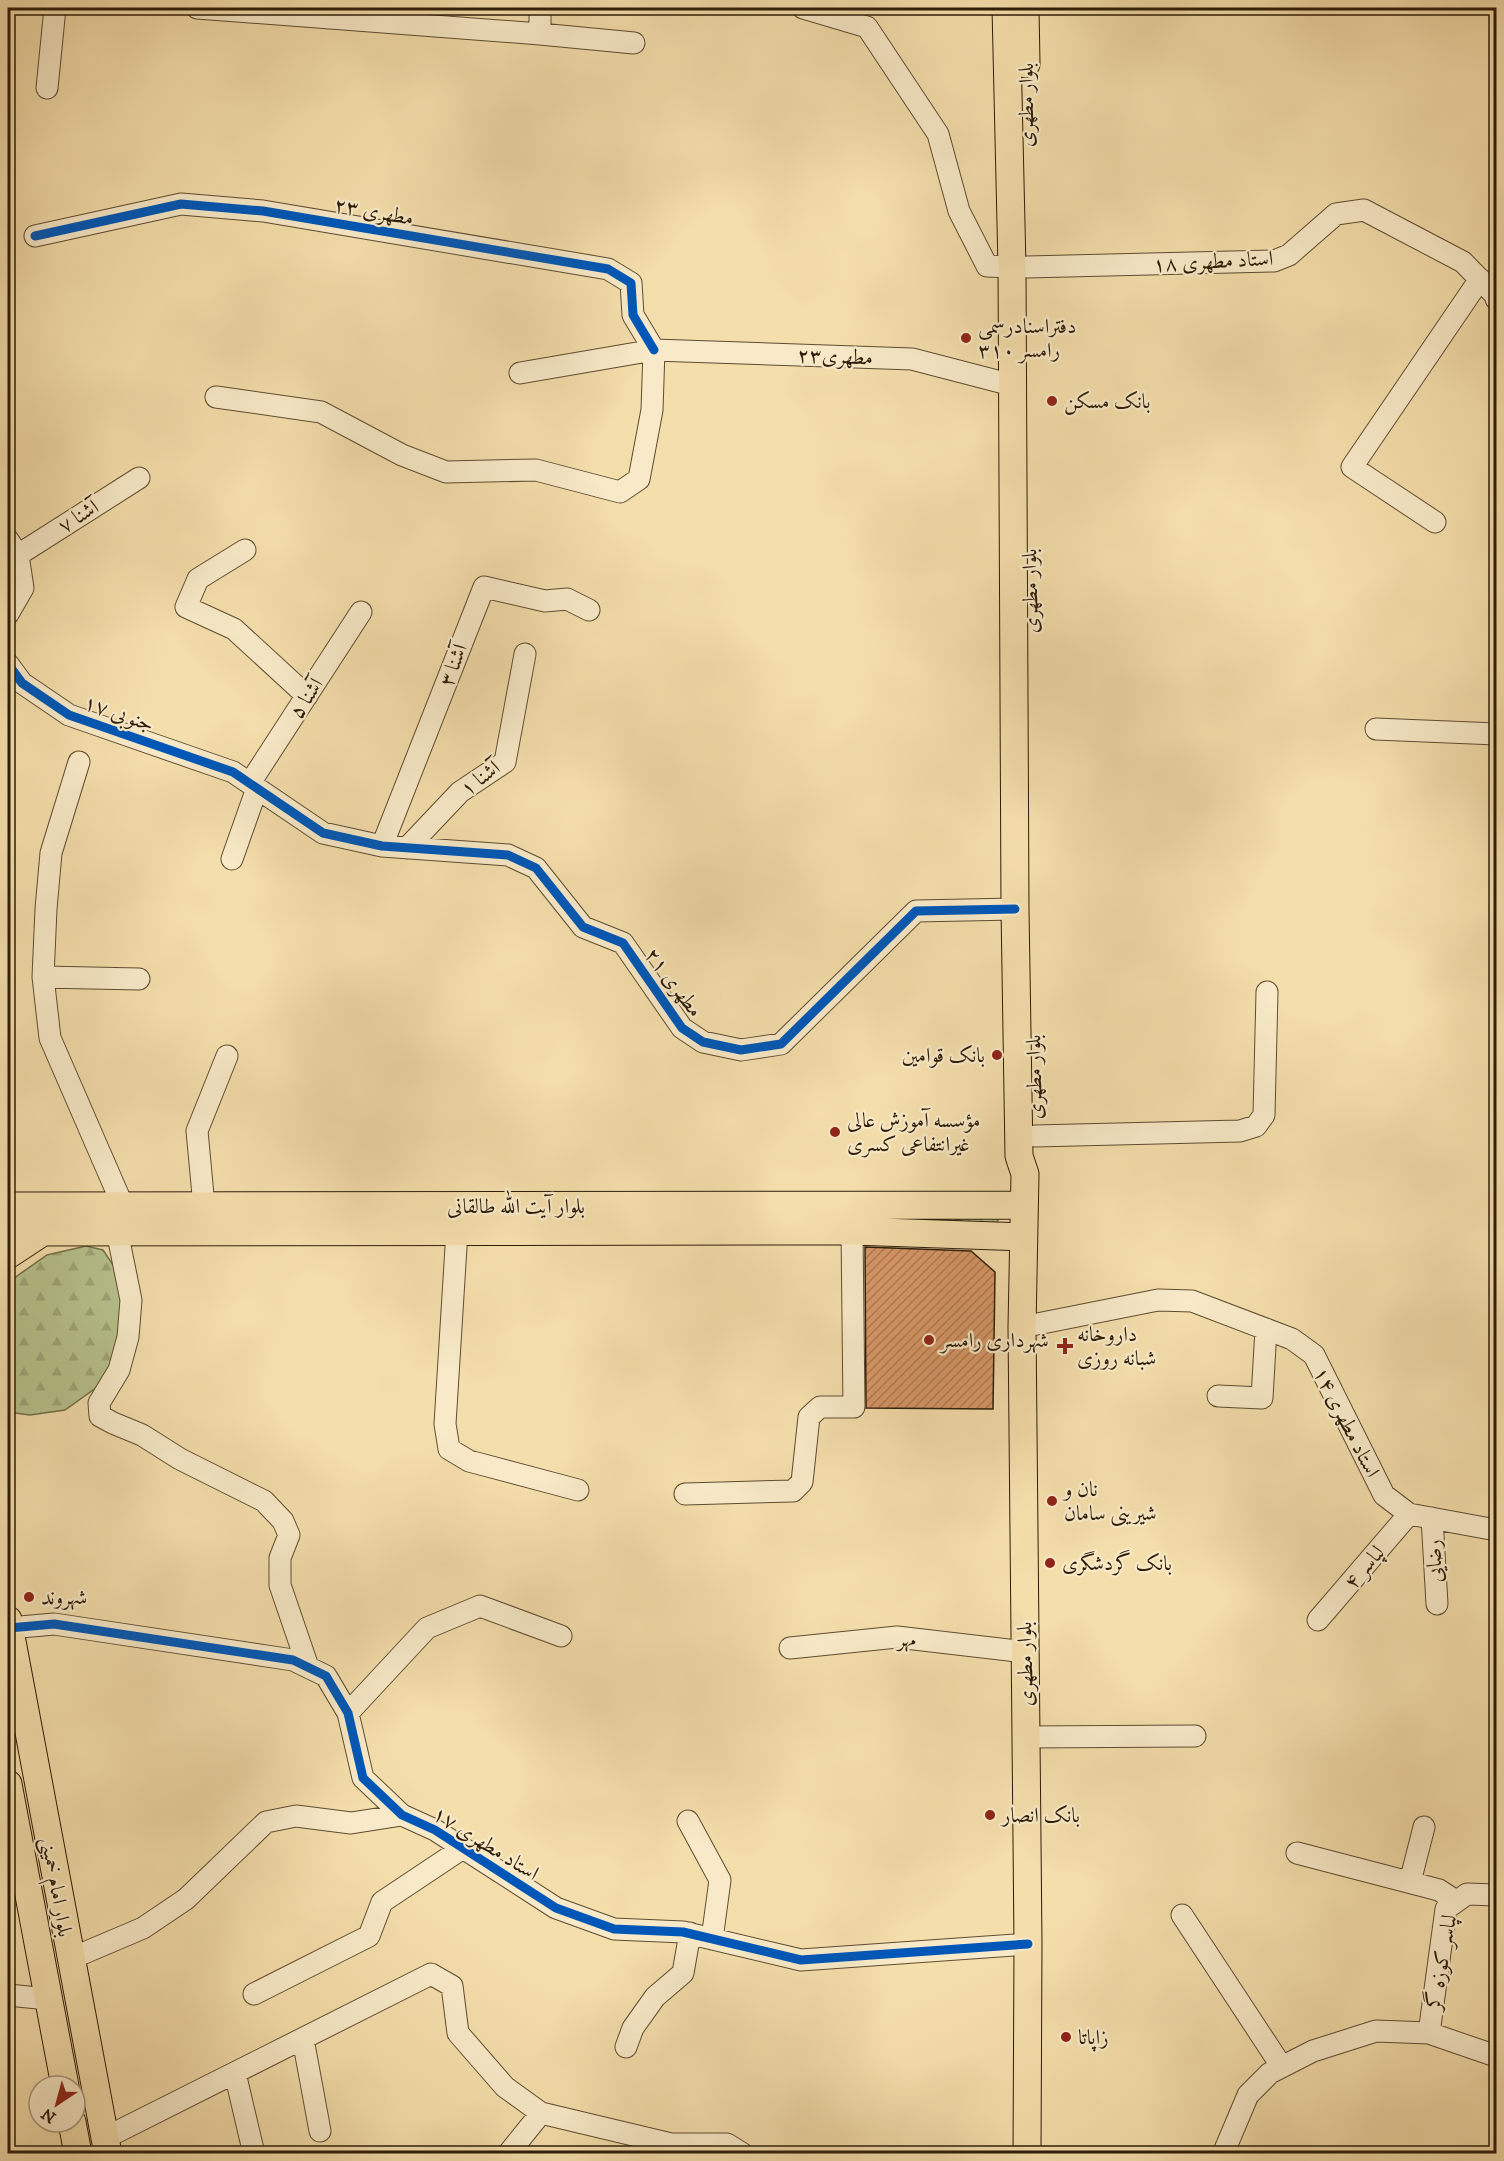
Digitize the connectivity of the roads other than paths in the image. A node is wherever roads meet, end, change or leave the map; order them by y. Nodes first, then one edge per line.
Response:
1 (54, 8) edge
2 (197, 8) edge
3 (540, 8) edge
4 (803, 8) edge
5 (1006, 8) edge
6 (1025, 8) edge
7 (291, 11) edge
8 (540, 34) junction
9 (634, 43) dead end
10 (47, 88) dead end
11 (35, 236) dead end
12 (1020, 267) junction
13 (1480, 279) junction
14 (1497, 299) edge
15 (654, 350) junction
16 (520, 373) dead end
17 (1012, 384) junction
18 (216, 397) dead end
19 (139, 478) dead end
20 (1435, 522) dead end
21 (13, 547) edge
22 (245, 550) dead end
23 (589, 610) dead end
24 (361, 612) dead end
25 (8, 614) edge
26 (525, 654) dead end
27 (8, 664) edge
28 (307, 696) junction
29 (1376, 729) dead end
30 (1497, 734) edge
31 (79, 762) dead end
32 (233, 772) joint
33 (254, 786) junction
34 (382, 846) junction
35 (407, 848) junction
36 (232, 859) dead end
37 (1015, 909) junction
38 (43, 977) junction
39 (139, 979) dead end
40 (1267, 992) dead end
41 (227, 1056) dead end
42 (1026, 1063) junction
43 (1035, 1136) junction
44 (1026, 1174) junction
45 (1024, 1205) junction
46 (8, 1206) edge
47 (204, 1206) junction
48 (120, 1219) junction
49 (288, 1219) junction
50 (457, 1231) junction
51 (852, 1231) junction
52 (8, 1232) edge
53 (43, 1232) junction
54 (1023, 1237) junction
55 (8, 1256) edge
56 (1022, 1326) junction
57 (1266, 1329) junction
58 (1218, 1396) dead end
59 (578, 1490) dead end
60 (685, 1494) dead end
61 (1409, 1514) junction
62 (1432, 1518) junction
63 (1497, 1530) edge
64 (1437, 1604) dead end
65 (1318, 1620) dead end
66 (8, 1625) edge
67 (561, 1636) dead end
68 (790, 1648) dead end
69 (1025, 1652) junction
70 (308, 1667) junction
71 (348, 1713) junction
72 (1195, 1736) dead end
73 (1026, 1737) junction
74 (8, 1784) edge
75 (402, 1815) junction
76 (688, 1821) dead end
77 (1424, 1827) dead end
78 (463, 1848) junction
79 (1297, 1852) dead end
80 (15, 1864) edge
81 (1410, 1882) junction
82 (1497, 1895) edge
83 (1456, 1901) junction
84 (1182, 1915) dead end
85 (690, 1933) junction
86 (712, 1939) junction
87 (1028, 1944) junction
88 (70, 1959) junction
89 (254, 1994) dead end
90 (8, 1995) edge
91 (48, 2000) junction
92 (1429, 2033) junction
93 (303, 2039) junction
94 (626, 2047) dead end
95 (1497, 2056) edge
96 (1282, 2067) junction
97 (235, 2073) junction
98 (63, 2074) edge
99 (541, 2113) junction
100 (320, 2131) dead end
101 (74, 2134) edge
102 (106, 2146) edge
103 (78, 2154) edge
104 (254, 2154) edge
105 (508, 2154) edge
106 (742, 2154) edge
107 (1027, 2154) edge
108 (1223, 2154) edge

1 - 10 street
2 - 7 street
3 - 8 street
4 - 12 street, استاد مطهری ۱۸
5 - 12 main road, بلوار مطهری
6 - 12 main road, بلوار مطهری
7 - 8 street
8 - 9 street
11 - 15 street, مطهری ۲۳
12 - 13 street, استاد مطهری ۱۸
12 - 17 main road, بلوار مطهری
12 - 42 main road, بلوار مطهری
13 - 14 street, استاد مطهری ۱۸
13 - 20 street
15 - 16 street, مطهری۲۳
15 - 17 street, مطهری۲۳
15 - 18 street
17 - 37 main road, بلوار مطهری
19 - 21 street, آشنا ۷
21 - 25 street
22 - 28 street
23 - 34 street, آشنا ۳
24 - 28 street, آشنا ۵
26 - 35 street, آشنا ۱
27 - 32 street, جنوبی ۱۷
28 - 33 street, آشنا ۵
29 - 30 street
31 - 38 street
32 - 33 street, مطهری ۲۱
33 - 34 street, مطهری ۲۱
33 - 36 street, آشنا ۵
34 - 35 street, مطهری ۲۱
35 - 37 street, مطهری ۲۱
37 - 42 main road, بلوار مطهری
38 - 39 street
38 - 48 street
40 - 43 street
41 - 47 street
42 - 43 main road, بلوار مطهری
42 - 44 main road, بلوار مطهری
43 - 44 main road, بلوار مطهری
44 - 45 main road, بلوار مطهری
45 - 49 main road, بلوار آیت الله طالقانی
45 - 54 main road, بلوار مطهری
46 - 48 main road, بلوار آیت الله طالقانی
47 - 48 main road, بلوار آیت الله طالقانی
47 - 49 main road, بلوار آیت الله طالقانی
48 - 49 main road, بلوار آیت الله طالقانی
48 - 53 main road, بلوار آیت الله طالقانی
48 - 70 street
49 - 50 main road, بلوار آیت الله طالقانی
50 - 51 main road, بلوار آیت الله طالقانی
50 - 59 street
51 - 54 main road, بلوار آیت الله طالقانی
51 - 60 street
52 - 53 main road, بلوار آیت الله طالقانی
53 - 55 main road
54 - 56 main road, بلوار مطهری
56 - 57 street, استاد مطهری ۱۴
56 - 69 main road, بلوار مطهری
57 - 58 street
57 - 61 street, استاد مطهری ۱۴
61 - 62 street, استاد مطهری ۱۴
61 - 65 street, لپاسر ۴
62 - 63 street, استاد مطهری ۱۴
62 - 64 street, رضایی
66 - 70 street, استاد مطهری ۱۷
66 - 88 main road, بلوار امام خمینی
67 - 71 street
68 - 69 street, مهر
69 - 73 main road, بلوار مطهری
70 - 71 street, استاد مطهری ۱۷
71 - 75 street, استاد مطهری ۱۷
72 - 73 street
73 - 87 main road, بلوار مطهری
74 - 80 main road, بلوار امام خمینی
75 - 78 street, استاد مطهری ۱۷
75 - 88 street
76 - 86 street
77 - 81 street
78 - 85 street, استاد مطهری ۱۷
78 - 89 street
79 - 81 street
80 - 91 main road, بلوار امام خمینی
81 - 83 street
82 - 83 street, لپاسر کوزه گر
83 - 92 street, لپاسر کوزه گر
84 - 96 street
85 - 86 street, استاد مطهری ۱۷
85 - 94 street
86 - 87 street, استاد مطهری ۱۷
87 - 107 main road, بلوار مطهری
88 - 102 main road, بلوار امام خمینی
90 - 91 street
91 - 98 main road, بلوار امام خمینی
92 - 95 street
92 - 96 street
93 - 97 street
93 - 99 street
93 - 100 street
96 - 108 street
97 - 102 street
97 - 104 street
99 - 105 street
99 - 106 street
101 - 103 main road

